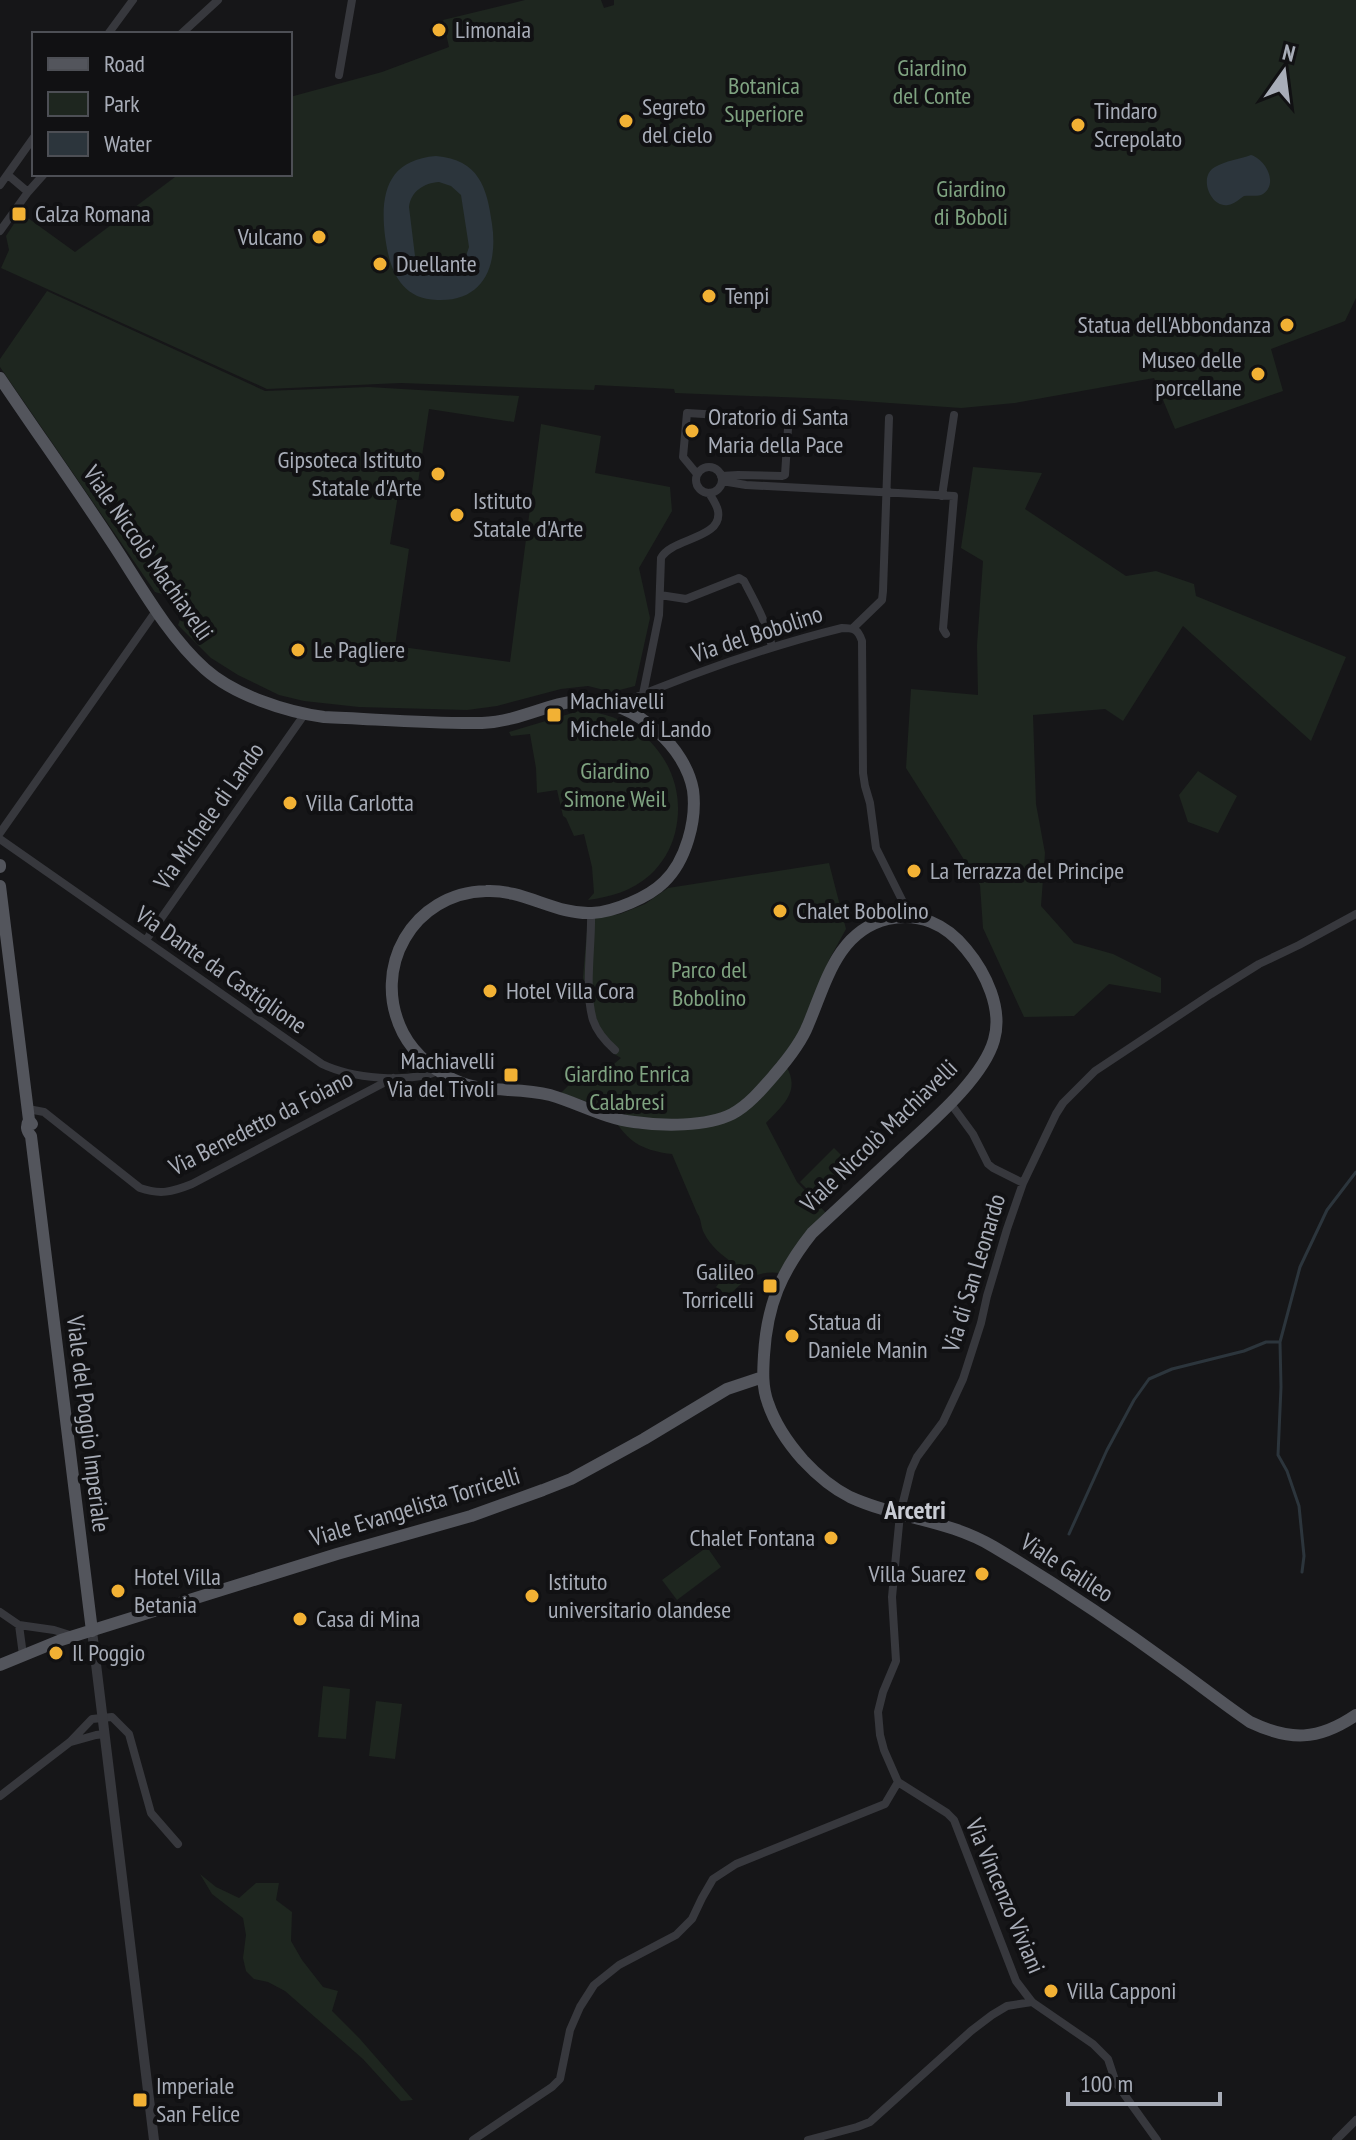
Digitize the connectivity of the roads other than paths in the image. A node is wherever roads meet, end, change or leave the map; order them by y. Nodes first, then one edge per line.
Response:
1 (133, 0) edge
2 (218, 0) edge
3 (352, 0) edge
4 (109, 32) edge
5 (183, 32) edge
6 (339, 75) dead end
7 (32, 140) edge
8 (8, 175) junction
9 (42, 176) edge
10 (0, 185) edge
11 (28, 192) junction
12 (0, 231) edge
13 (0, 378) edge
14 (789, 413) dead end
15 (720, 415) dead end
16 (954, 415) dead end
17 (889, 418) dead end
18 (697, 474) junction
19 (721, 478) junction
20 (709, 493) junction
21 (887, 493) junction
22 (942, 496) junction
23 (660, 595) junction
24 (156, 611) junction
25 (853, 628) junction
26 (946, 634) dead end
27 (772, 647) junction
28 (643, 694) junction
29 (617, 705) junction
30 (304, 715) junction
31 (0, 833) edge
32 (0, 839) edge
33 (0, 886) edge
34 (591, 914) junction
35 (1356, 914) edge
36 (910, 916) junction
37 (146, 940) junction
38 (615, 1050) dead end
39 (438, 1071) junction
40 (394, 1077) junction
41 (951, 1104) junction
42 (28, 1114) junction
43 (1023, 1183) junction
44 (763, 1377) junction
45 (900, 1514) junction
46 (0, 1612) edge
47 (19, 1625) junction
48 (92, 1631) junction
49 (74, 1637) junction
50 (23, 1655) junction
51 (0, 1665) edge
52 (1356, 1715) edge
53 (103, 1717) junction
54 (105, 1734) junction
55 (70, 1742) junction
56 (898, 1782) junction
57 (0, 1796) edge
58 (178, 1844) dead end
59 (1032, 2002) junction
60 (1356, 2120) edge
61 (154, 2140) edge
62 (473, 2140) edge
63 (808, 2140) edge
64 (1157, 2140) edge
65 (1336, 2140) edge

1 - 4 street
2 - 5 street
3 - 6 street
7 - 8 street
8 - 10 street
8 - 11 street
9 - 11 street
11 - 12 street
13 - 24 main road, Viale Niccolò Machiavelli
14 - 19 street
15 - 18 street
16 - 22 street
17 - 21 street
18 - 19 street
18 - 20 street
19 - 20 street
19 - 21 street
20 - 23 street
21 - 22 street
21 - 25 street
22 - 26 street
23 - 27 street
23 - 28 street
24 - 30 main road, Viale Niccolò Machiavelli
24 - 31 street
25 - 27 street, Via del Bobolino
25 - 36 street, Via del Bobolino
27 - 28 street, Via del Bobolino
28 - 29 street, Via del Bobolino
29 - 30 main road, Viale Niccolò Machiavelli
29 - 34 main road, Viale Niccolò Machiavelli
30 - 37 street, Via Michele di Lando
32 - 37 street, Via Dante da Castiglione
33 - 42 main road, Viale del Poggio Imperiale
34 - 38 street
34 - 39 main road, Viale Niccolò Machiavelli
35 - 43 street, Via di San Leonardo
36 - 39 main road, Viale Niccolò Machiavelli
36 - 41 main road, Viale Niccolò Machiavelli
37 - 40 street, Via Dante da Castiglione
39 - 40 street, Via Dante da Castiglione
40 - 42 street, Via Benedetto da Foiano
41 - 43 street
41 - 44 main road, Viale Niccolò Machiavelli
42 - 48 main road, Viale del Poggio Imperiale
43 - 45 street, Via di San Leonardo
44 - 45 main road, Viale Galileo
44 - 48 main road, Viale Evangelista Torricelli
45 - 52 main road, Viale Galileo
45 - 56 street, Via di San Leonardo
46 - 47 street
47 - 49 street
47 - 50 street
48 - 49 main road, Viale Evangelista Torricelli
48 - 53 street, Viale del Poggio Imperiale
49 - 50 main road, Viale Evangelista Torricelli
50 - 51 main road, Viale Evangelista Torricelli
53 - 54 street, Viale del Poggio Imperiale
53 - 55 street
53 - 58 street
54 - 55 street
54 - 61 street, Viale del Poggio Imperiale
55 - 57 street
56 - 59 street, Via Vincenzo Viviani
56 - 62 street
59 - 63 street
59 - 64 street
60 - 65 street

